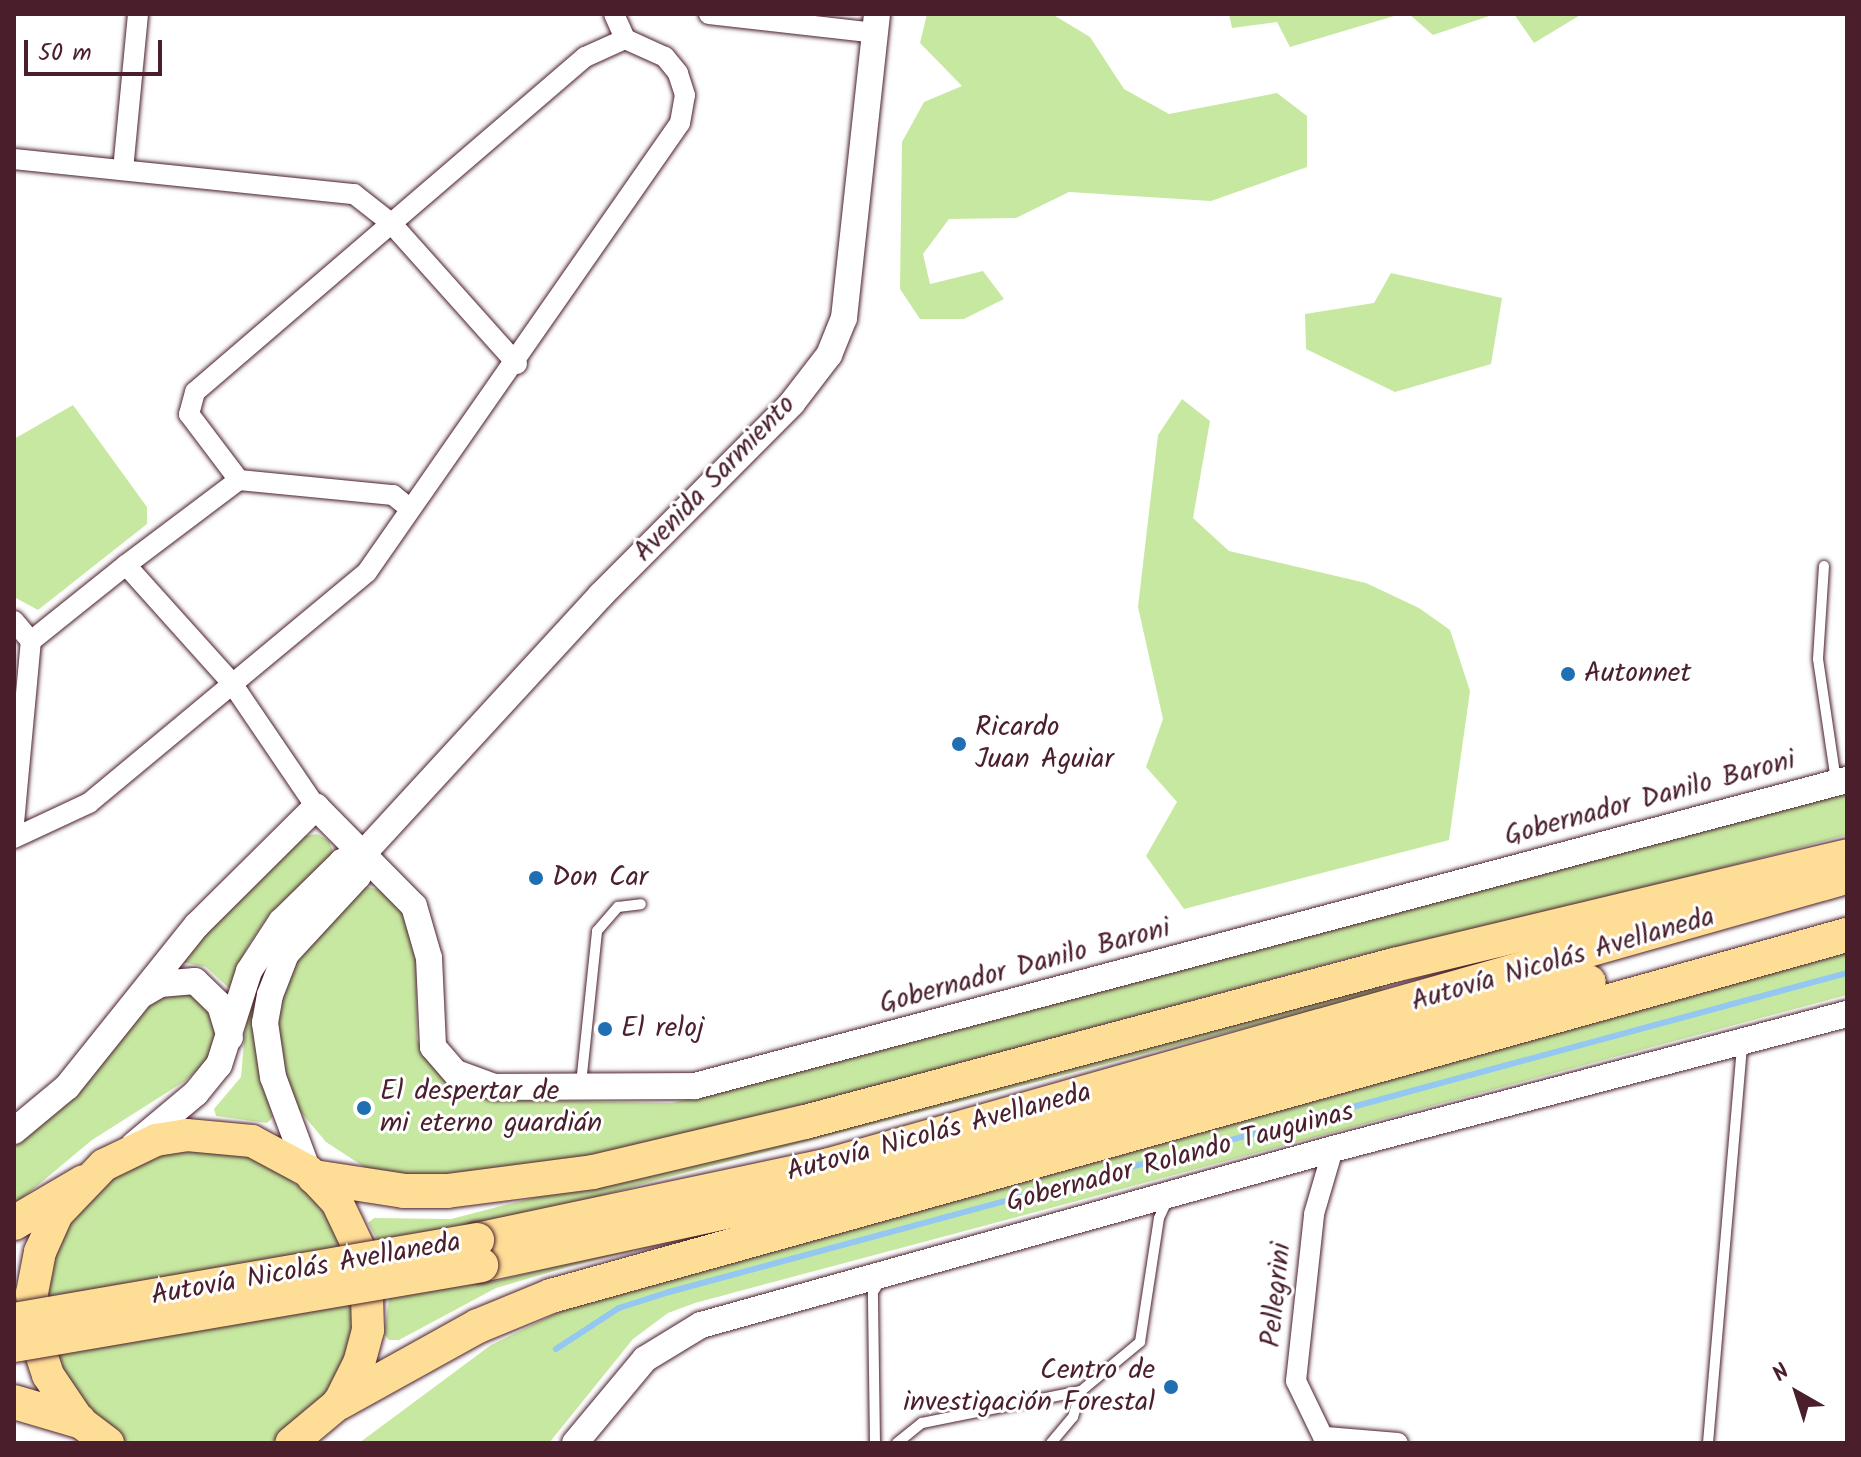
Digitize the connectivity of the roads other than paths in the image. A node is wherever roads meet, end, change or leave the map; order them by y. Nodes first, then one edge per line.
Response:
1 (138, 14) edge
2 (614, 14) edge
3 (709, 14) edge
4 (876, 23) edge
5 (625, 39) junction
6 (14, 159) edge
7 (123, 170) junction
8 (391, 223) junction
9 (517, 364) junction
10 (239, 480) junction
11 (410, 509) junction
12 (126, 565) junction
13 (1824, 566) dead end
14 (14, 621) edge
15 (31, 641) junction
16 (231, 682) junction
17 (1842, 781) edge
18 (316, 807) junction
19 (14, 823) edge
20 (14, 838) edge
21 (362, 855) junction
22 (1847, 856) edge
23 (1847, 876) edge
24 (641, 904) dead end
25 (1847, 915) edge
26 (1847, 935) edge
27 (133, 999) junction
28 (1847, 1014) edge
29 (230, 1038) junction
30 (1742, 1042) junction
31 (581, 1084) junction
32 (14, 1131) edge
33 (1333, 1149) junction
34 (126, 1152) junction
35 (311, 1174) junction
36 (84, 1182) junction
37 (1170, 1194) junction
38 (14, 1223) edge
39 (479, 1253) junction
40 (884, 1273) junction
41 (14, 1320) edge
42 (14, 1345) edge
43 (1081, 1391) junction
44 (14, 1402) edge
45 (339, 1403) junction
46 (92, 1434) edge
47 (301, 1439) edge
48 (1326, 1440) edge
49 (575, 1443) edge
50 (875, 1443) edge
51 (897, 1443) edge
52 (1051, 1443) edge
53 (1398, 1443) edge
54 (1708, 1443) edge

1 - 7 street
2 - 5 street
3 - 4 street
4 - 21 street, Avenida Sarmiento
5 - 8 street
5 - 9 street
6 - 7 street
7 - 8 street
8 - 9 street
8 - 10 street
9 - 11 street
10 - 11 street
10 - 12 street
11 - 16 street
12 - 15 street
12 - 16 street
13 - 17 lane
14 - 15 street
15 - 19 street
16 - 18 street
16 - 20 street
17 - 31 street, Gobernador Danilo Baroni
18 - 21 street, Gobernador Danilo Baroni
18 - 27 street
21 - 29 street, Avenida Sarmiento
21 - 31 street, Gobernador Danilo Baroni
21 - 35 street, Avenida Sarmiento
22 - 35 highway
23 - 39 highway, Autovía Nicolás Avellaneda
24 - 31 lane
25 - 39 highway, Autovía Nicolás Avellaneda
26 - 45 highway
27 - 29 street
27 - 32 street
28 - 30 street, Gobernador Rolando Tauguinas
29 - 34 street, Avenida Sarmiento
30 - 33 street, Gobernador Rolando Tauguinas
30 - 54 lane
33 - 37 street, Gobernador Rolando Tauguinas
33 - 48 street, Pellegrini
34 - 35 main road
34 - 36 main road
35 - 45 main road
36 - 38 highway
36 - 46 main road
37 - 40 street, Gobernador Rolando Tauguinas
37 - 43 lane
39 - 41 highway, Autovía Nicolás Avellaneda, bridge
39 - 42 highway, Autovía Nicolás Avellaneda, bridge
40 - 49 street, Gobernador Rolando Tauguinas
40 - 50 lane
43 - 51 lane
43 - 52 lane
44 - 46 highway
45 - 47 main road
48 - 53 street

